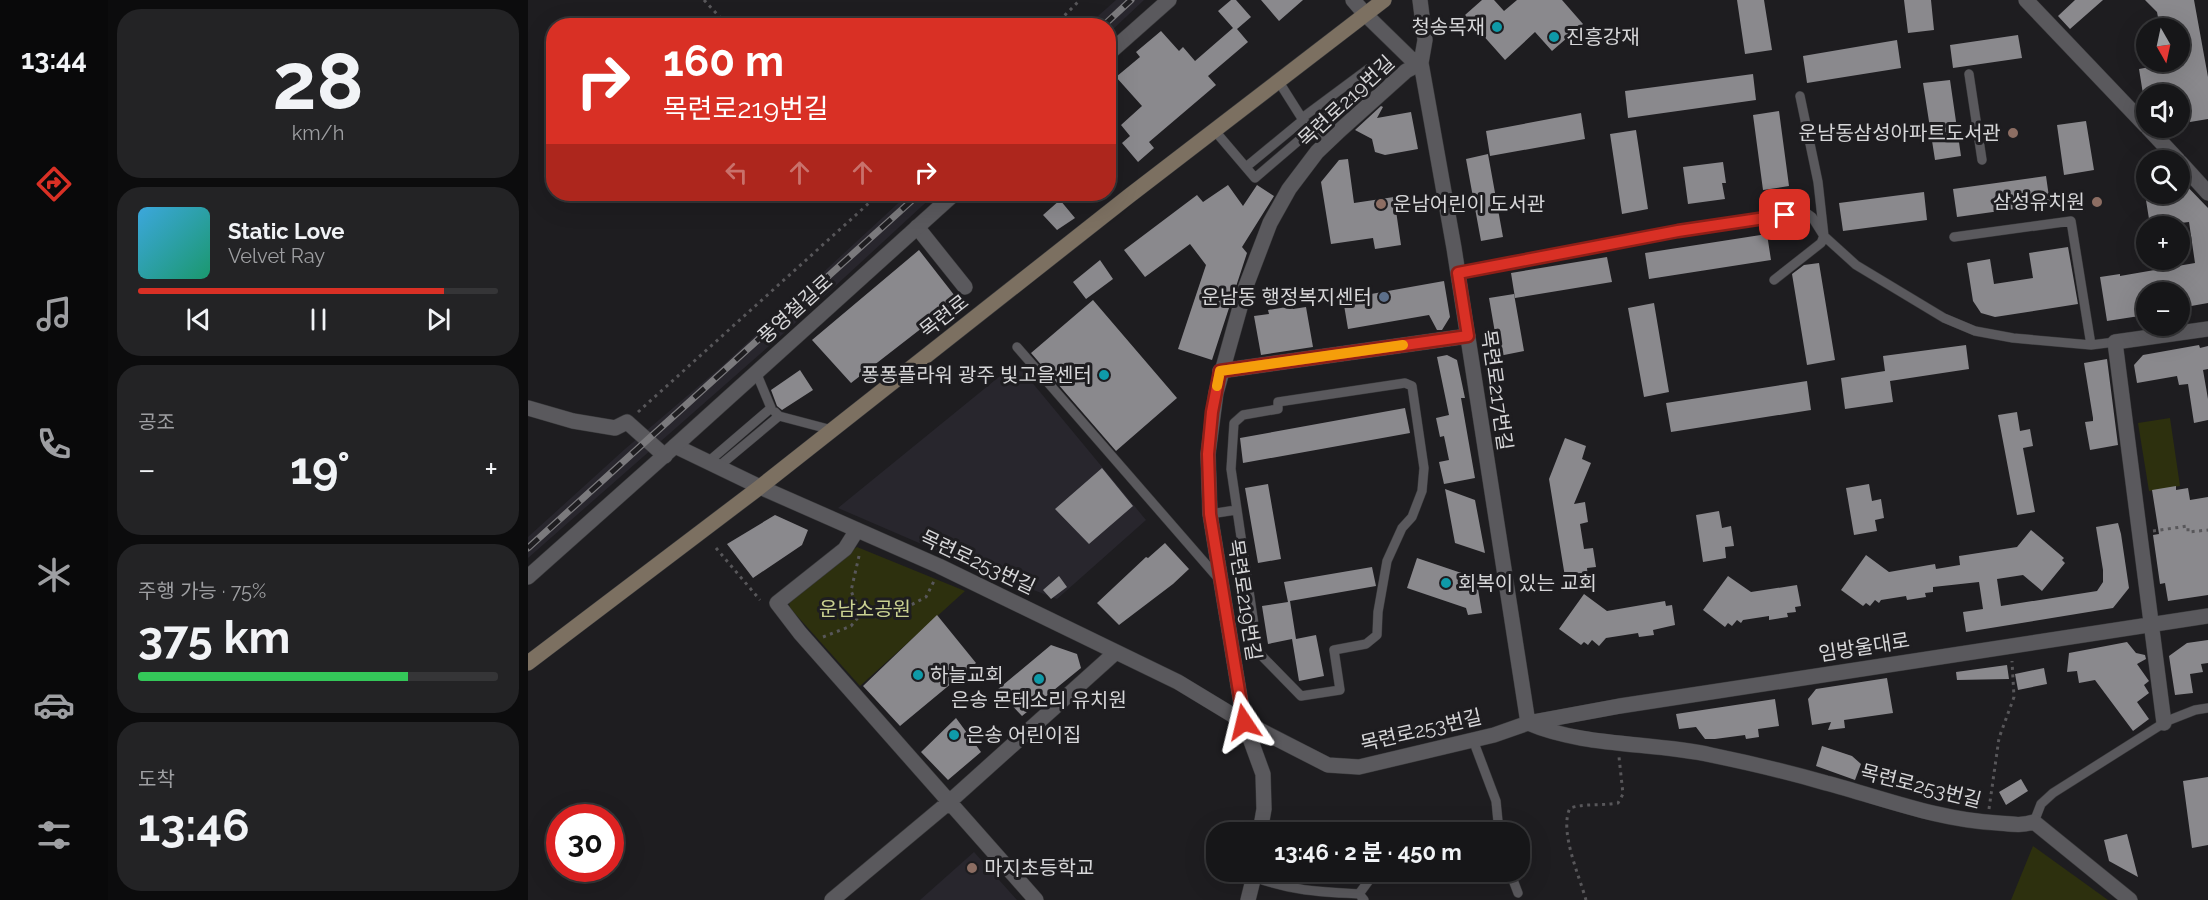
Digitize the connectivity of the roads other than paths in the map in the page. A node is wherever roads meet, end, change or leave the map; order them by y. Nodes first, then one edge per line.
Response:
1 (1169, 0) edge
2 (1353, 0) edge
3 (1384, 0) edge
4 (1419, 0) edge
5 (2026, 0) edge
6 (1366, 15) junction
7 (1116, 47) edge
8 (1421, 63) junction
9 (1368, 69) dead end
10 (1969, 74) dead end
11 (1279, 82) junction
12 (1800, 96) dead end
13 (2136, 115) edge
14 (1303, 119) junction
15 (1311, 130) junction
16 (1215, 131) junction
17 (2157, 138) edge
18 (1326, 144) junction
19 (2169, 150) edge
20 (1982, 160) dead end
21 (1246, 167) junction
22 (2190, 174) edge
23 (2208, 194) edge
24 (946, 201) edge
25 (917, 227) junction
26 (1824, 236) junction
27 (1954, 237) dead end
28 (1458, 273) junction
29 (1774, 280) dead end
30 (965, 286) dead end
31 (2208, 329) edge
32 (1468, 336) junction
33 (2115, 342) junction
34 (2091, 345) junction
35 (1017, 346) dead end
36 (1220, 371) junction
37 (756, 372) junction
38 (528, 408) edge
39 (771, 408) junction
40 (779, 416) junction
41 (832, 430) junction
42 (670, 451) junction
43 (713, 464) junction
44 (760, 487) junction
45 (1236, 510) junction
46 (1210, 514) junction
47 (858, 530) junction
48 (528, 577) edge
49 (1220, 580) junction
50 (2204, 621) edge
51 (2152, 624) junction
52 (1116, 652) junction
53 (528, 663) edge
54 (2208, 708) edge
55 (1244, 722) junction
56 (1528, 723) junction
57 (2164, 723) junction
58 (1473, 740) junction
59 (948, 803) junction
60 (1262, 822) edge
61 (1498, 822) edge
62 (2034, 822) junction
63 (1253, 882) edge
64 (1272, 882) edge
65 (1369, 882) edge
66 (1514, 882) edge
67 (1518, 893) dead end
68 (1361, 897) edge
69 (832, 900) edge
70 (1035, 900) edge
71 (1248, 900) edge
72 (2130, 900) edge

1 - 7 street
2 - 6 street
3 - 6 main road, 목련로
4 - 8 street, 목련로217번길
5 - 13 street
6 - 8 street
6 - 11 main road, 목련로
8 - 18 street, 목련로219번길
8 - 28 street, 목련로217번길
9 - 14 lane
10 - 20 lane
11 - 14 lane
11 - 16 main road, 목련로
12 - 26 lane
14 - 15 lane
14 - 21 lane
15 - 18 lane
15 - 21 lane
16 - 21 lane
16 - 41 main road, 목련로
17 - 19 street
18 - 36 street, 목련로219번길
22 - 23 street
24 - 25 street, 풍영철길로
25 - 30 street
25 - 37 street, 풍영철길로
26 - 28 lane
26 - 29 lane
26 - 34 lane
27 - 34 lane
28 - 32 street, 목련로217번길
31 - 33 street
32 - 36 street
32 - 56 street, 목련로217번길
33 - 34 lane
33 - 51 street
35 - 49 lane
36 - 46 street, 목련로219번길
37 - 39 lane
37 - 42 street, 풍영철길로
38 - 42 street
39 - 40 lane
39 - 43 lane
40 - 41 lane
40 - 43 lane
41 - 44 main road, 목련로
42 - 43 street, 목련로253번길
42 - 48 street, 풍영철길로
43 - 44 street, 목련로253번길
44 - 47 street, 목련로253번길
44 - 53 main road, 목련로
45 - 45 lane
45 - 46 lane
46 - 49 street, 목련로219번길
47 - 52 street, 목련로253번길
47 - 59 street
49 - 55 street, 목련로219번길
50 - 51 street, 임방울대로
51 - 56 street, 임방울대로
51 - 57 street
52 - 55 street, 목련로253번길
52 - 59 street
54 - 57 lane
55 - 58 street, 목련로253번길
55 - 60 street, 목련로219번길
56 - 58 street, 목련로253번길
56 - 62 street, 목련로253번길
57 - 62 lane
58 - 61 lane
59 - 69 street
59 - 70 street
62 - 72 street
63 - 71 street
64 - 68 lane
65 - 68 lane
66 - 67 lane

